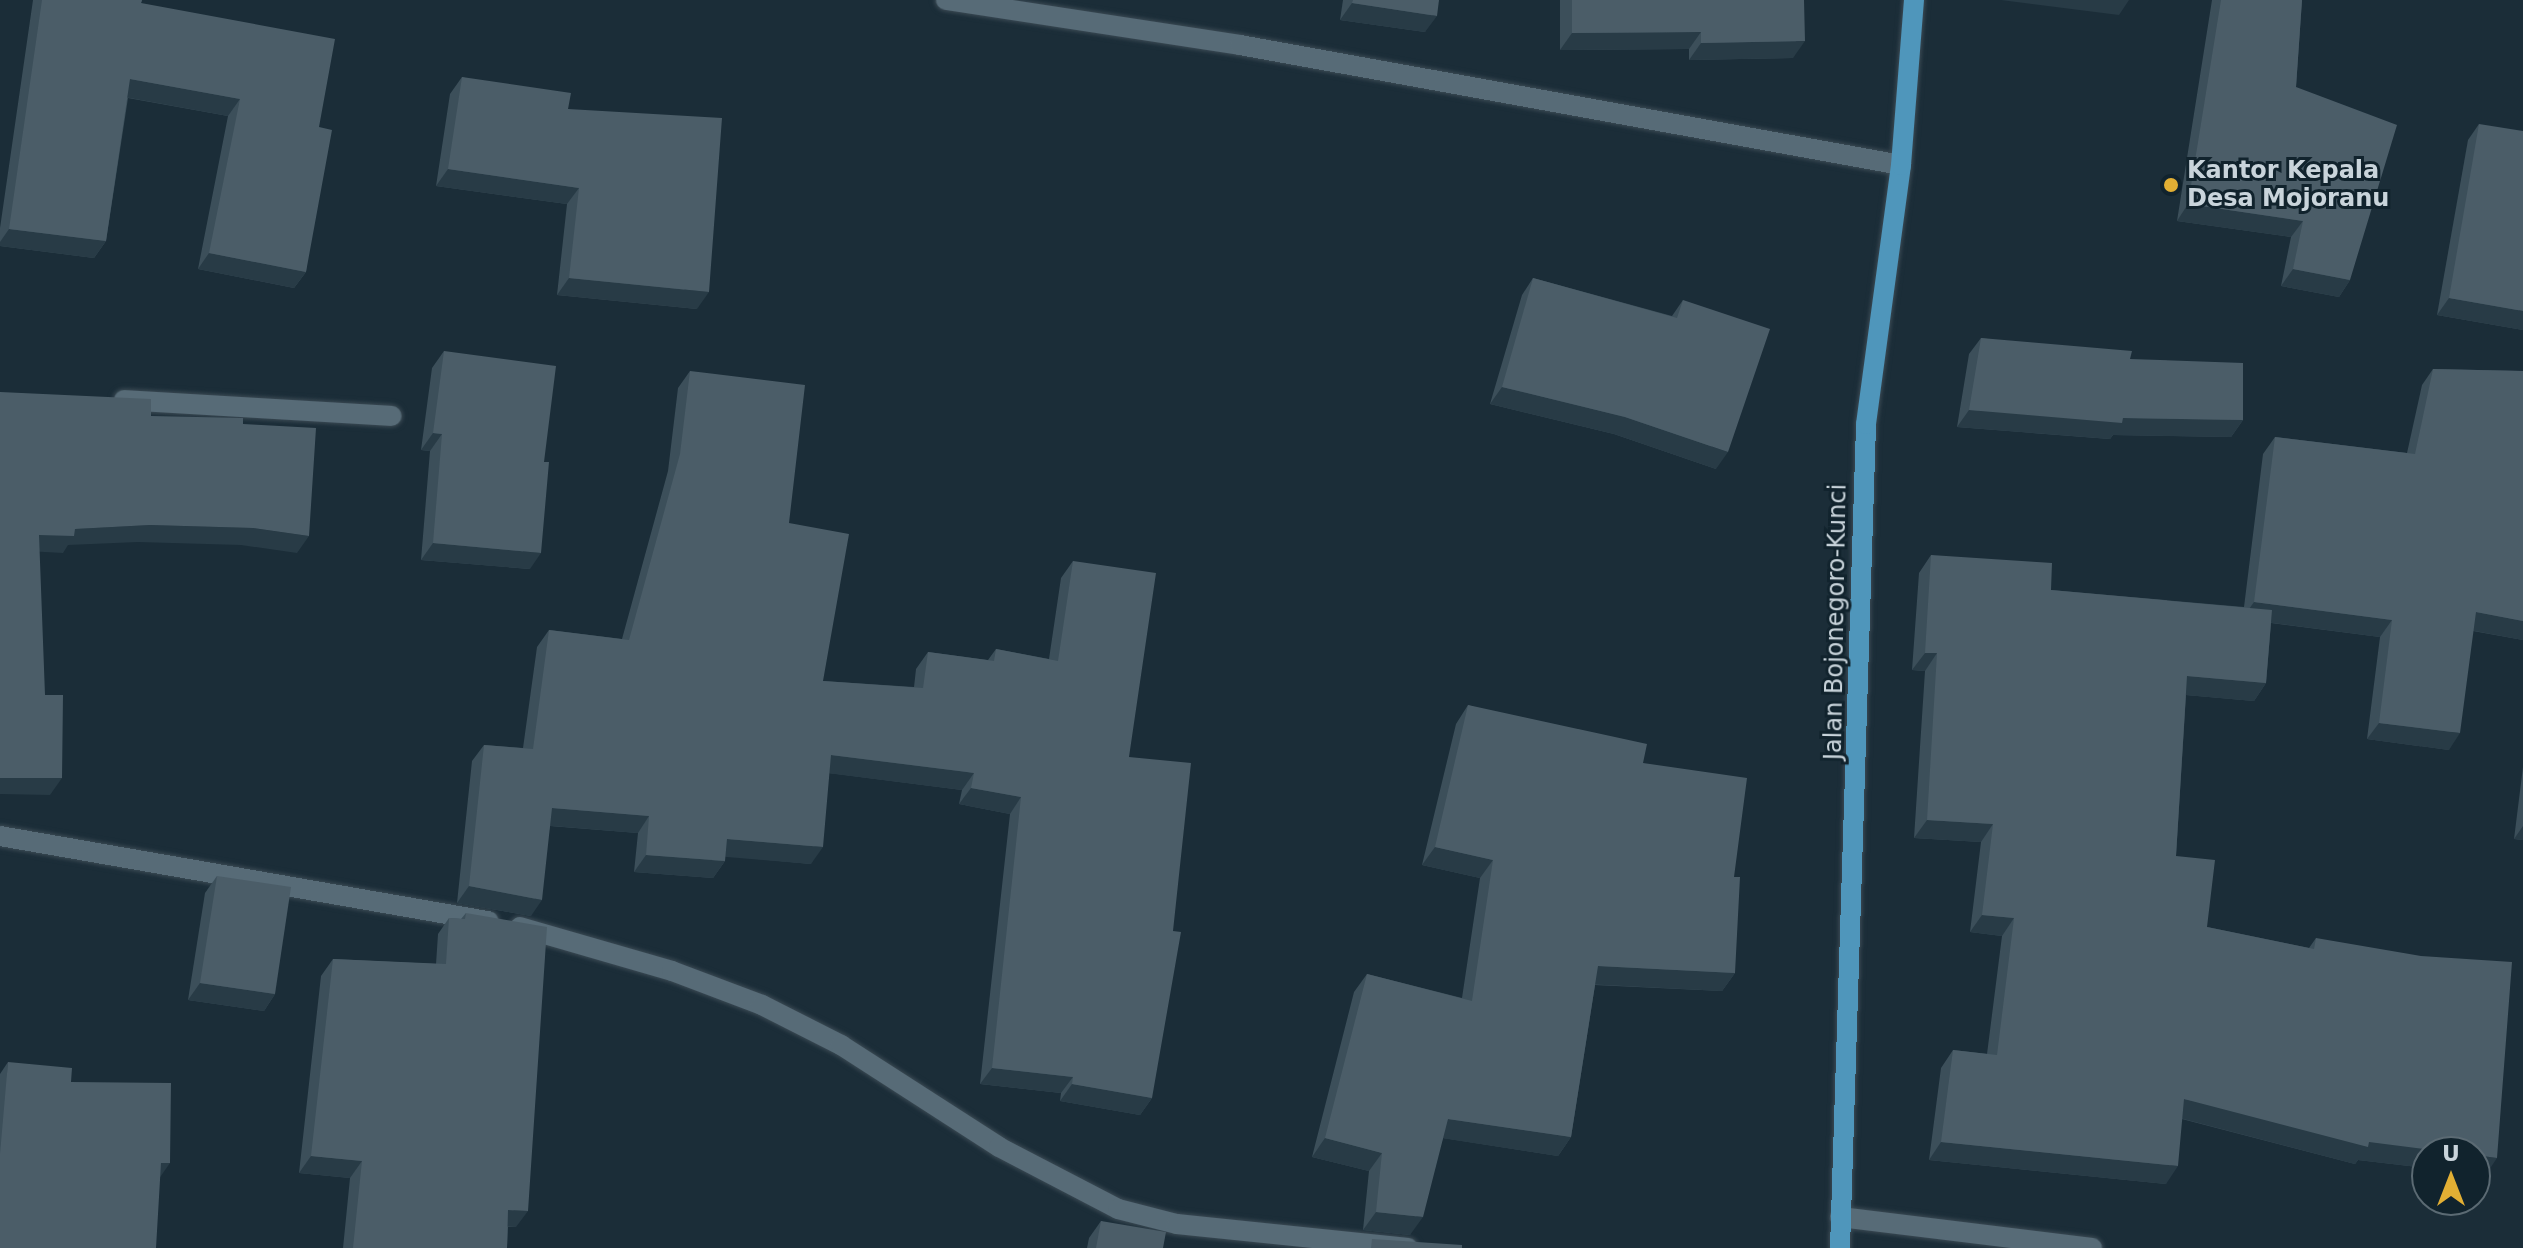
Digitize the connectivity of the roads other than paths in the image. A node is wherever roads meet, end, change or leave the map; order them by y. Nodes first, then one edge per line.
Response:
1 (946, 0) edge
2 (1914, 0) edge
3 (1901, 165) junction
4 (110, 400) edge
5 (392, 416) dead end
6 (0, 836) edge
7 (1840, 1217) junction
8 (1408, 1248) edge
9 (1840, 1248) edge
10 (2092, 1248) edge

1 - 3 street
2 - 3 main road, Jalan Bojonegoro-Kunci
3 - 7 main road, Jalan Bojonegoro-Kunci
4 - 5 street
6 - 8 street
7 - 9 main road, Jalan Bojonegoro-Kunci
7 - 10 street

